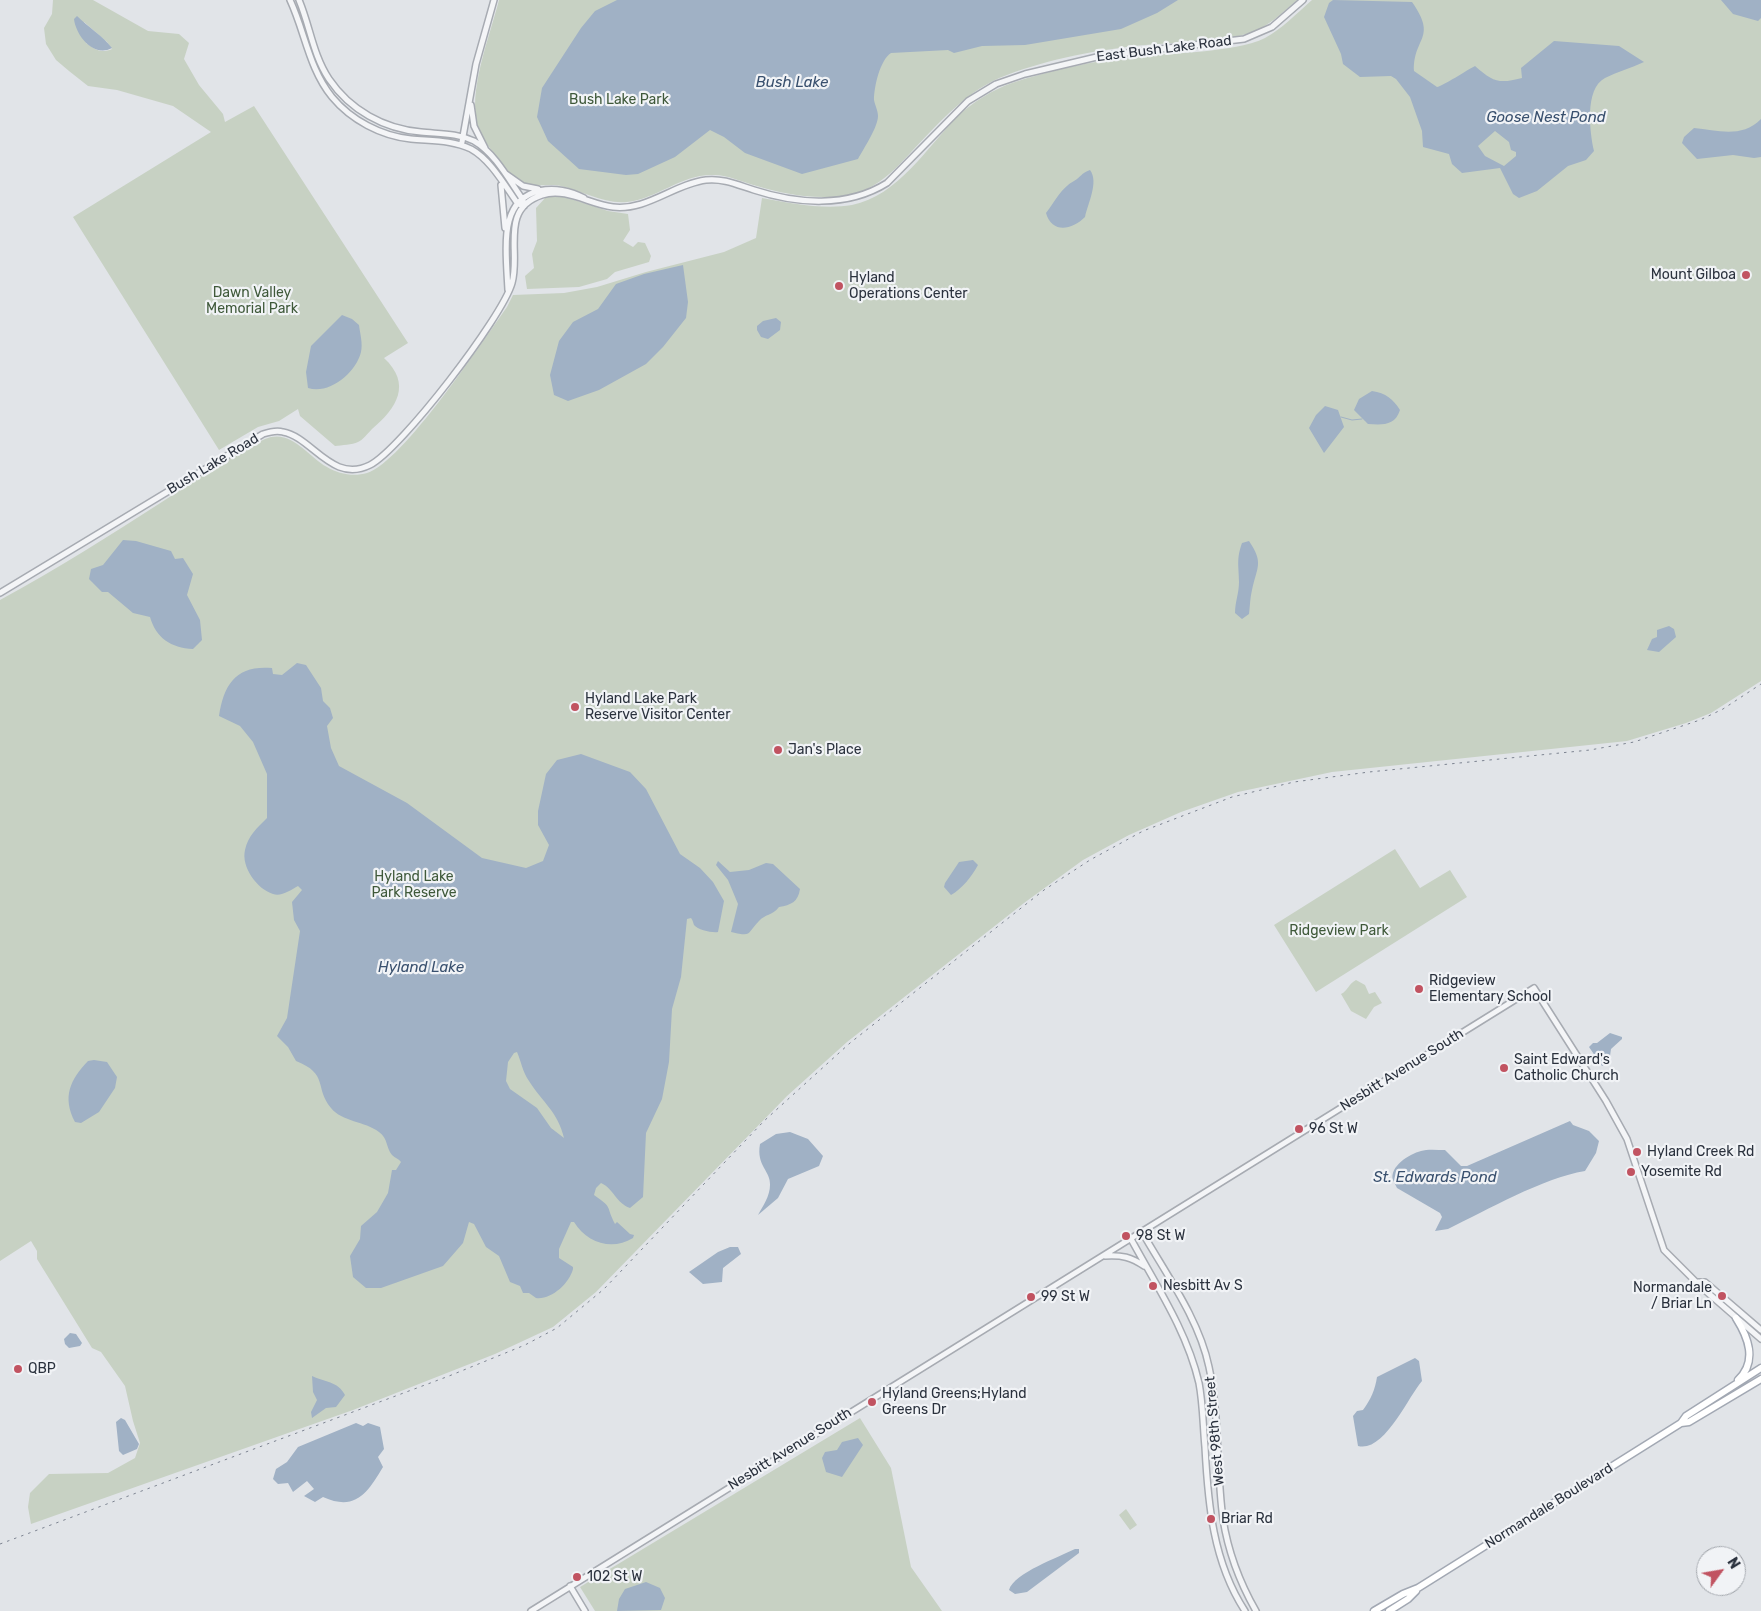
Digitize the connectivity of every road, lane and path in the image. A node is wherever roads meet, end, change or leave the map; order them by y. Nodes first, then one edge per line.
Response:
1 (290, 0) edge
2 (299, 0) edge
3 (494, 0) edge
4 (1303, 0) edge
5 (470, 100) junction
6 (462, 140) junction
7 (488, 153) junction
8 (504, 173) junction
9 (497, 175) junction
10 (541, 189) junction
11 (587, 200) junction
12 (522, 203) junction
13 (507, 238) junction
14 (508, 291) junction
15 (0, 593) edge
16 (1142, 1232) junction
17 (1131, 1239) junction
18 (1102, 1256) junction
19 (1146, 1268) junction
20 (1738, 1315) junction
21 (1761, 1330) edge
22 (1761, 1339) edge
23 (1761, 1368) edge
24 (1761, 1379) edge
25 (1730, 1388) junction
26 (1681, 1423) junction
27 (570, 1586) junction
28 (1418, 1588) junction
29 (531, 1611) edge
30 (585, 1611) edge
31 (1245, 1611) edge
32 (1256, 1611) edge
33 (1374, 1611) edge
34 (1389, 1611) edge

1 - 9 street
2 - 6 street
3 - 5 street
4 - 11 street, East Bush Lake Road
5 - 6 street
5 - 7 street
6 - 7 street
7 - 8 street
8 - 10 street, East Bush Lake Road
8 - 12 street
9 - 12 street
9 - 13 street
10 - 11 street, East Bush Lake Road
10 - 12 street
11 - 12 street, East Bush Lake Road
12 - 13 street, Bush Lake Road
12 - 14 street, Bush Lake Road
13 - 14 street, Bush Lake Road
14 - 15 street, Bush Lake Road
16 - 17 street, Nesbitt Avenue South
16 - 20 street, Nesbitt Avenue South
16 - 32 street, West 98th Street
17 - 18 street, Nesbitt Avenue South
17 - 19 street, West 98th Street
18 - 19 street
18 - 27 street, Nesbitt Avenue South
19 - 31 street, West 98th Street
20 - 21 street
20 - 22 street
20 - 25 main road
23 - 25 main road, Normandale Boulevard
24 - 26 main road, Normandale Boulevard
25 - 26 main road, Normandale Boulevard
26 - 28 main road, Normandale Boulevard
27 - 29 street, Nesbitt Avenue South
27 - 30 street
28 - 33 main road, Normandale Boulevard
28 - 34 main road, Normandale Boulevard

